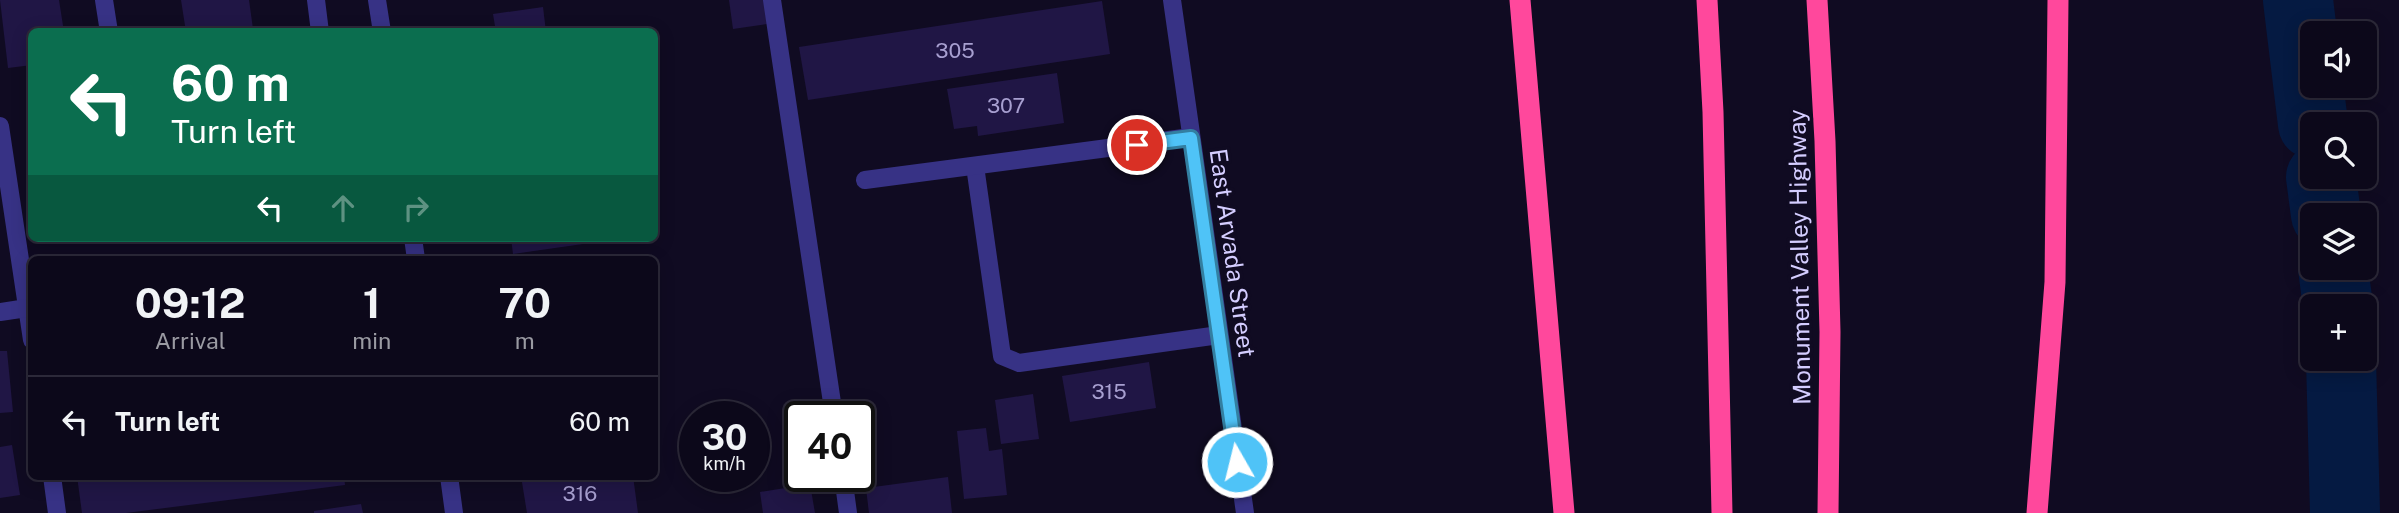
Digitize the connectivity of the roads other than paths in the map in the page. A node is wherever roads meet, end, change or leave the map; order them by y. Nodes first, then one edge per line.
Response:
1 (104, 0) edge
2 (316, 0) edge
3 (377, 0) edge
4 (772, 0) edge
5 (1172, 0) edge
6 (1520, 0) edge
7 (1707, 0) edge
8 (1817, 0) edge
9 (2058, 0) edge
10 (108, 28) edge
11 (320, 28) edge
12 (381, 28) edge
13 (0, 125) edge
14 (1191, 138) junction
15 (975, 166) junction
16 (865, 180) dead end
17 (27, 308) junction
18 (0, 312) edge
19 (28, 314) edge
20 (1219, 335) junction
21 (832, 401) edge
22 (53, 480) edge
23 (450, 480) edge
24 (845, 492) edge
25 (57, 513) edge
26 (454, 513) edge
27 (848, 513) edge
28 (1245, 513) edge
29 (1564, 513) edge
30 (1722, 513) edge
31 (1828, 513) edge
32 (2037, 513) edge

1 - 10 street
2 - 11 street
3 - 12 street
4 - 21 street
5 - 14 street, East Arvada Street
6 - 29 highway
7 - 30 highway
8 - 31 highway, Monument Valley Highway
9 - 32 highway
13 - 17 street
14 - 15 street
14 - 20 street, East Arvada Street
15 - 16 street
15 - 20 street
17 - 18 street
17 - 19 street
20 - 28 street, East Arvada Street
22 - 25 street
23 - 26 street
24 - 27 street

